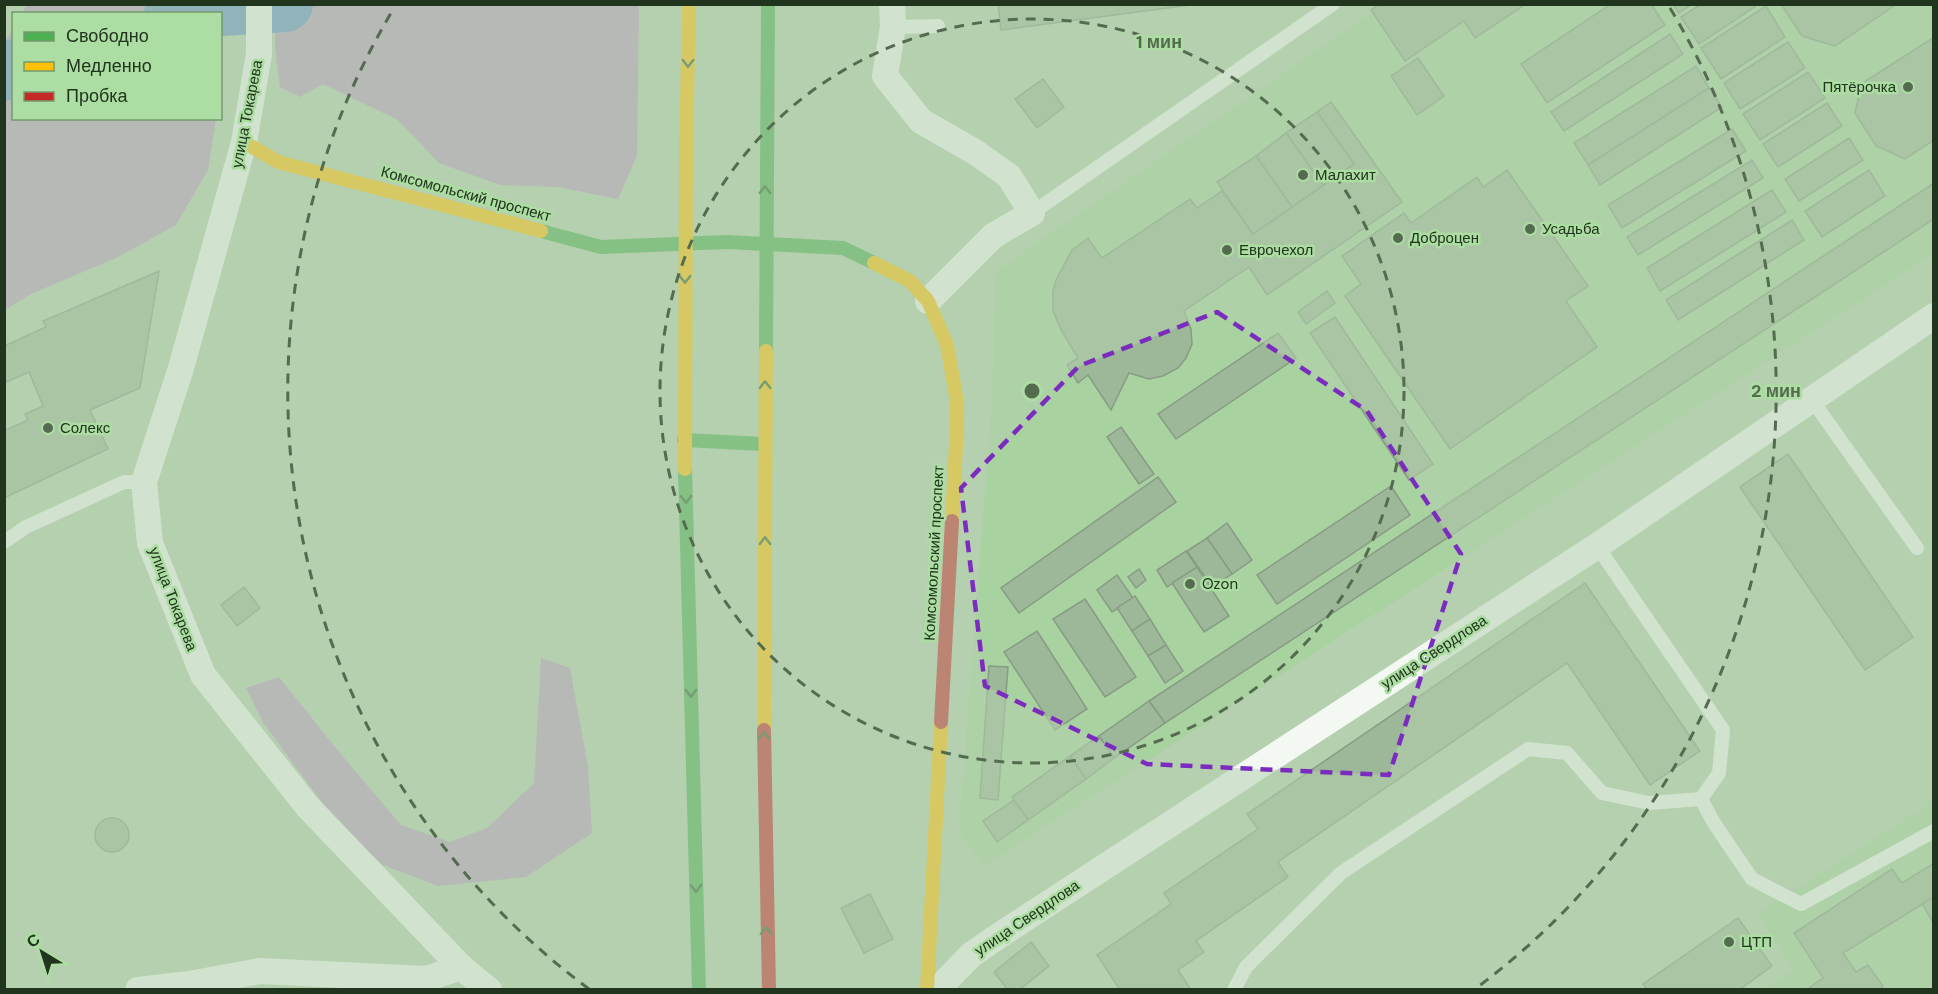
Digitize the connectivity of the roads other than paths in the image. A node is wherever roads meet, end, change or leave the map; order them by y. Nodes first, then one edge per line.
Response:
1 (259, 4) edge
2 (689, 4) edge
3 (768, 4) edge
4 (1333, 4) edge
5 (892, 16) edge
6 (938, 26) dead end
7 (244, 142) junction
8 (1032, 213) junction
9 (928, 301) junction
10 (1934, 316) edge
11 (1812, 400) junction
12 (684, 440) junction
13 (765, 444) junction
14 (144, 482) junction
15 (4, 542) edge
16 (1597, 546) junction
17 (1917, 548) dead end
18 (1701, 799) junction
19 (1934, 831) edge
20 (461, 967) junction
21 (260, 971) junction
22 (769, 988) edge
23 (138, 990) edge
24 (209, 990) edge
25 (489, 990) edge
26 (699, 990) edge
27 (927, 990) edge
28 (937, 990) edge
29 (1234, 990) edge

1 - 7 street, улица Токарева
2 -> 12 main road
13 -> 3 main road
4 - 8 lane
5 - 6 lane
5 - 8 street
7 - 9 main road, Комсомольский проспект
7 - 14 street, улица Токарева
8 - 9 street
9 - 27 main road, Комсомольский проспект
10 - 11 street, улица Свердлова
11 - 16 street, улица Свердлова
11 - 17 lane
12 - 13 main road
12 -> 26 main road
22 -> 13 main road
14 - 15 lane
14 - 20 street, улица Токарева
16 - 18 lane
16 - 28 street, улица Свердлова
18 - 19 lane
18 - 29 lane
20 - 21 street
20 - 25 street, улица Токарева
21 - 23 street
21 - 24 lane

